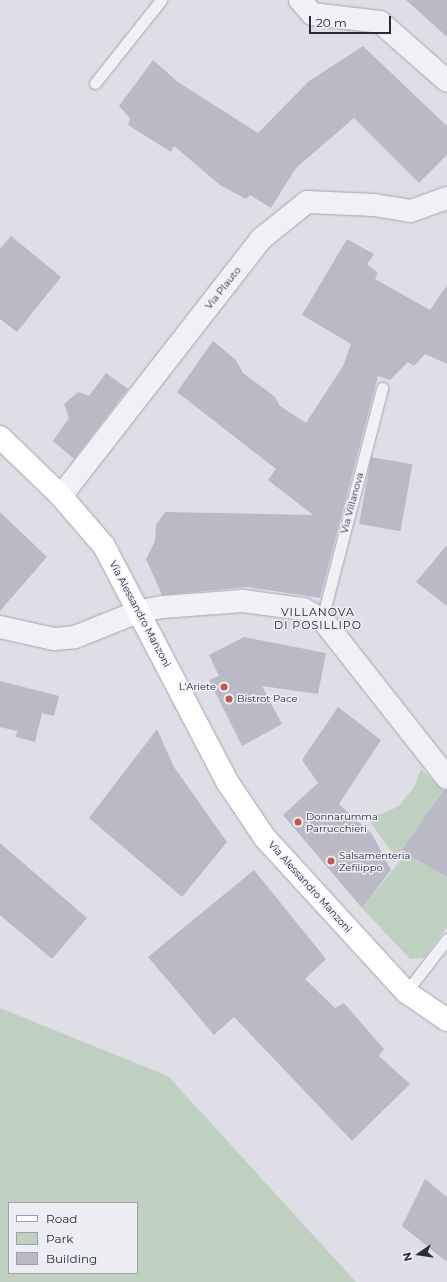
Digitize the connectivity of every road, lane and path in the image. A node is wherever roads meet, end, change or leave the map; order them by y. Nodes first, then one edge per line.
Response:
1 (161, 0) edge
2 (300, 0) edge
3 (447, 80) edge
4 (95, 83) dead end
5 (447, 198) edge
6 (382, 388) dead end
7 (0, 437) edge
8 (61, 496) junction
9 (140, 610) junction
10 (322, 619) junction
11 (0, 627) edge
12 (447, 778) edge
13 (447, 939) edge
14 (406, 992) junction
15 (447, 1020) edge

1 - 4 lane
2 - 3 street
5 - 8 street, Via Plauto
6 - 10 lane, Via Villanova
7 - 8 street, Via Alessandro Manzoni
8 - 9 street, Via Alessandro Manzoni
9 - 10 street
9 - 11 street
9 - 14 street, Via Alessandro Manzoni
10 - 12 street
13 - 14 lane
14 - 15 street, Via Alessandro Manzoni

